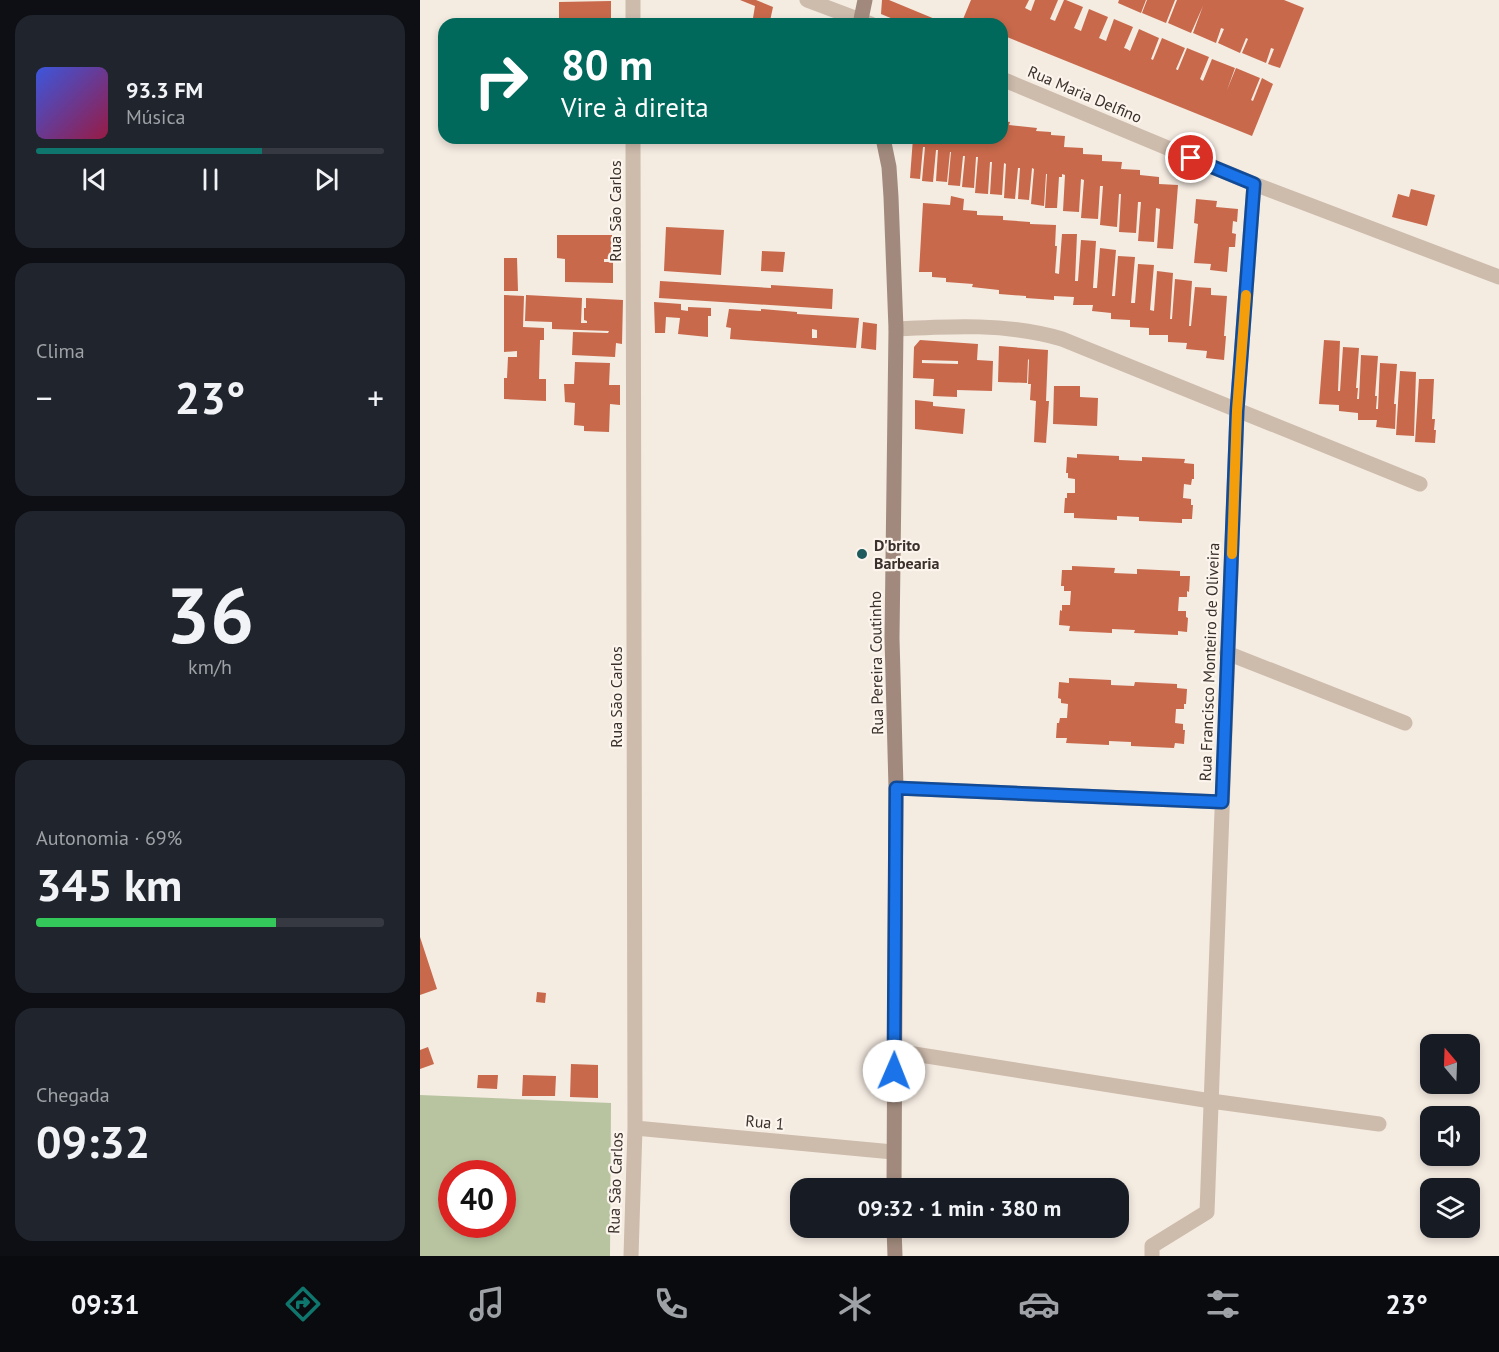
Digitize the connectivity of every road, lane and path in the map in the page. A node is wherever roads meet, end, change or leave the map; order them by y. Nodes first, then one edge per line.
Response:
1 (633, 0) edge
2 (807, 0) edge
3 (865, 0) edge
4 (633, 18) edge
5 (854, 18) edge
6 (864, 18) edge
7 (1008, 82) edge
8 (633, 144) edge
9 (884, 144) edge
10 (1254, 184) junction
11 (1499, 276) edge
12 (896, 329) junction
13 (1237, 411) junction
14 (1420, 484) dead end
15 (1227, 653) junction
16 (1405, 723) dead end
17 (896, 788) junction
18 (1222, 802) junction
19 (895, 1051) junction
20 (1211, 1101) junction
21 (1379, 1124) dead end
22 (634, 1128) junction
23 (893, 1152) junction
24 (894, 1178) edge
25 (894, 1238) edge
26 (631, 1256) edge
27 (895, 1256) edge
28 (1152, 1256) edge

1 - 4 street
2 - 5 street
3 - 6 street
7 - 10 street, Rua Maria Delfino
8 - 22 street, Rua São Carlos
9 - 12 street, Rua Pereira Coutinho
10 - 11 street, Rua Maria Delfino
10 - 13 street, Rua Francisco Monteiro de Oliveira
12 - 13 street
12 - 17 street, Rua Pereira Coutinho
13 - 14 street
13 - 15 street, Rua Francisco Monteiro de Oliveira
15 - 16 street
15 - 18 street, Rua Francisco Monteiro de Oliveira
17 - 18 street
17 - 19 street, Rua Pereira Coutinho
18 - 20 street, Rua Francisco Monteiro de Oliveira
19 - 20 street
19 - 23 street, Rua Pereira Coutinho
20 - 21 street
20 - 28 street, Rua Francisco Monteiro de Oliveira
22 - 23 street, Rua 1
22 - 26 street, Rua São Carlos
23 - 24 street, Rua Pereira Coutinho
25 - 27 street

